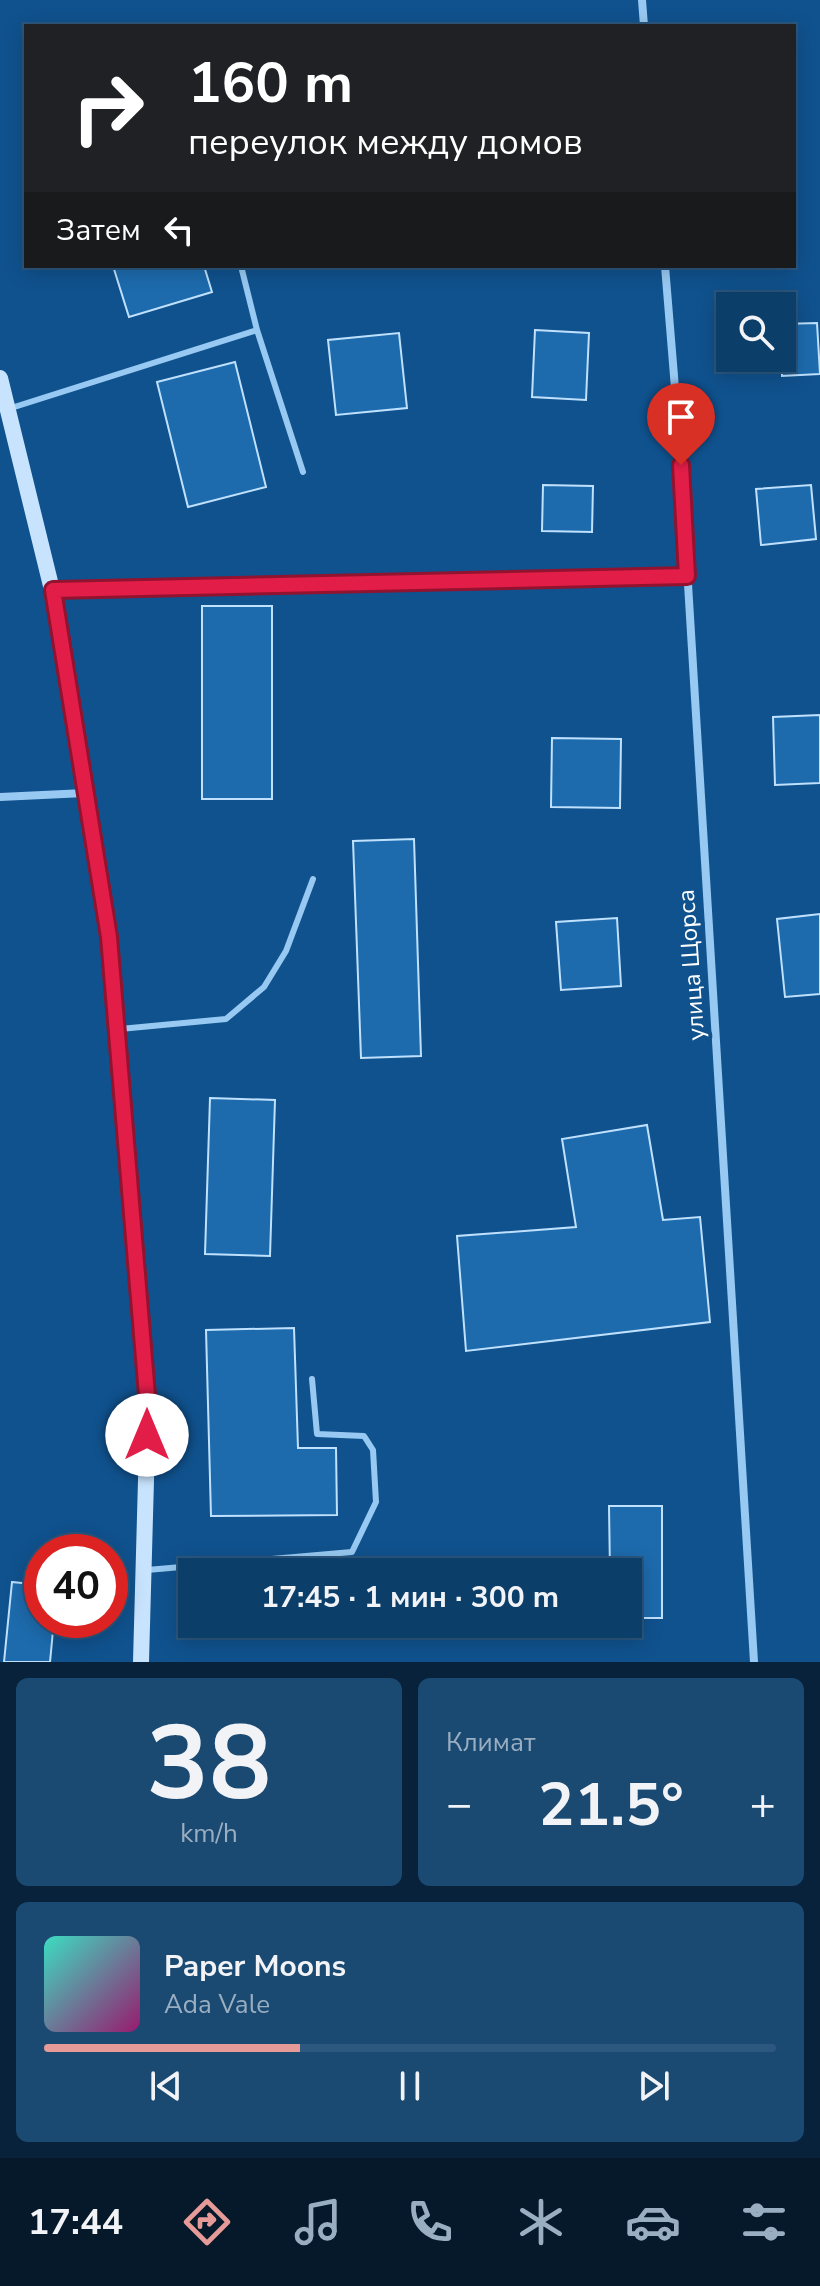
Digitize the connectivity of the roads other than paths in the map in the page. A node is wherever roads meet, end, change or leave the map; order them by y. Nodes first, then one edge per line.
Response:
1 (642, 0) edge
2 (644, 24) edge
3 (242, 268) edge
4 (665, 268) edge
5 (257, 330) junction
6 (0, 378) edge
7 (8, 409) junction
8 (303, 472) dead end
9 (687, 576) junction
10 (53, 590) junction
11 (86, 793) junction
12 (0, 797) edge
13 (313, 879) dead end
14 (116, 1030) junction
15 (312, 1379) dead end
16 (144, 1571) junction
17 (141, 1662) edge
18 (754, 1662) edge

1 - 2 street
3 - 5 lane
4 - 9 street, улица Щорса
5 - 7 lane
5 - 8 lane
6 - 7 street
7 - 10 street
9 - 10 lane
9 - 18 street, улица Щорса
10 - 11 street
11 - 12 street
11 - 14 street
13 - 14 lane
14 - 16 street
15 - 16 lane
16 - 17 street

